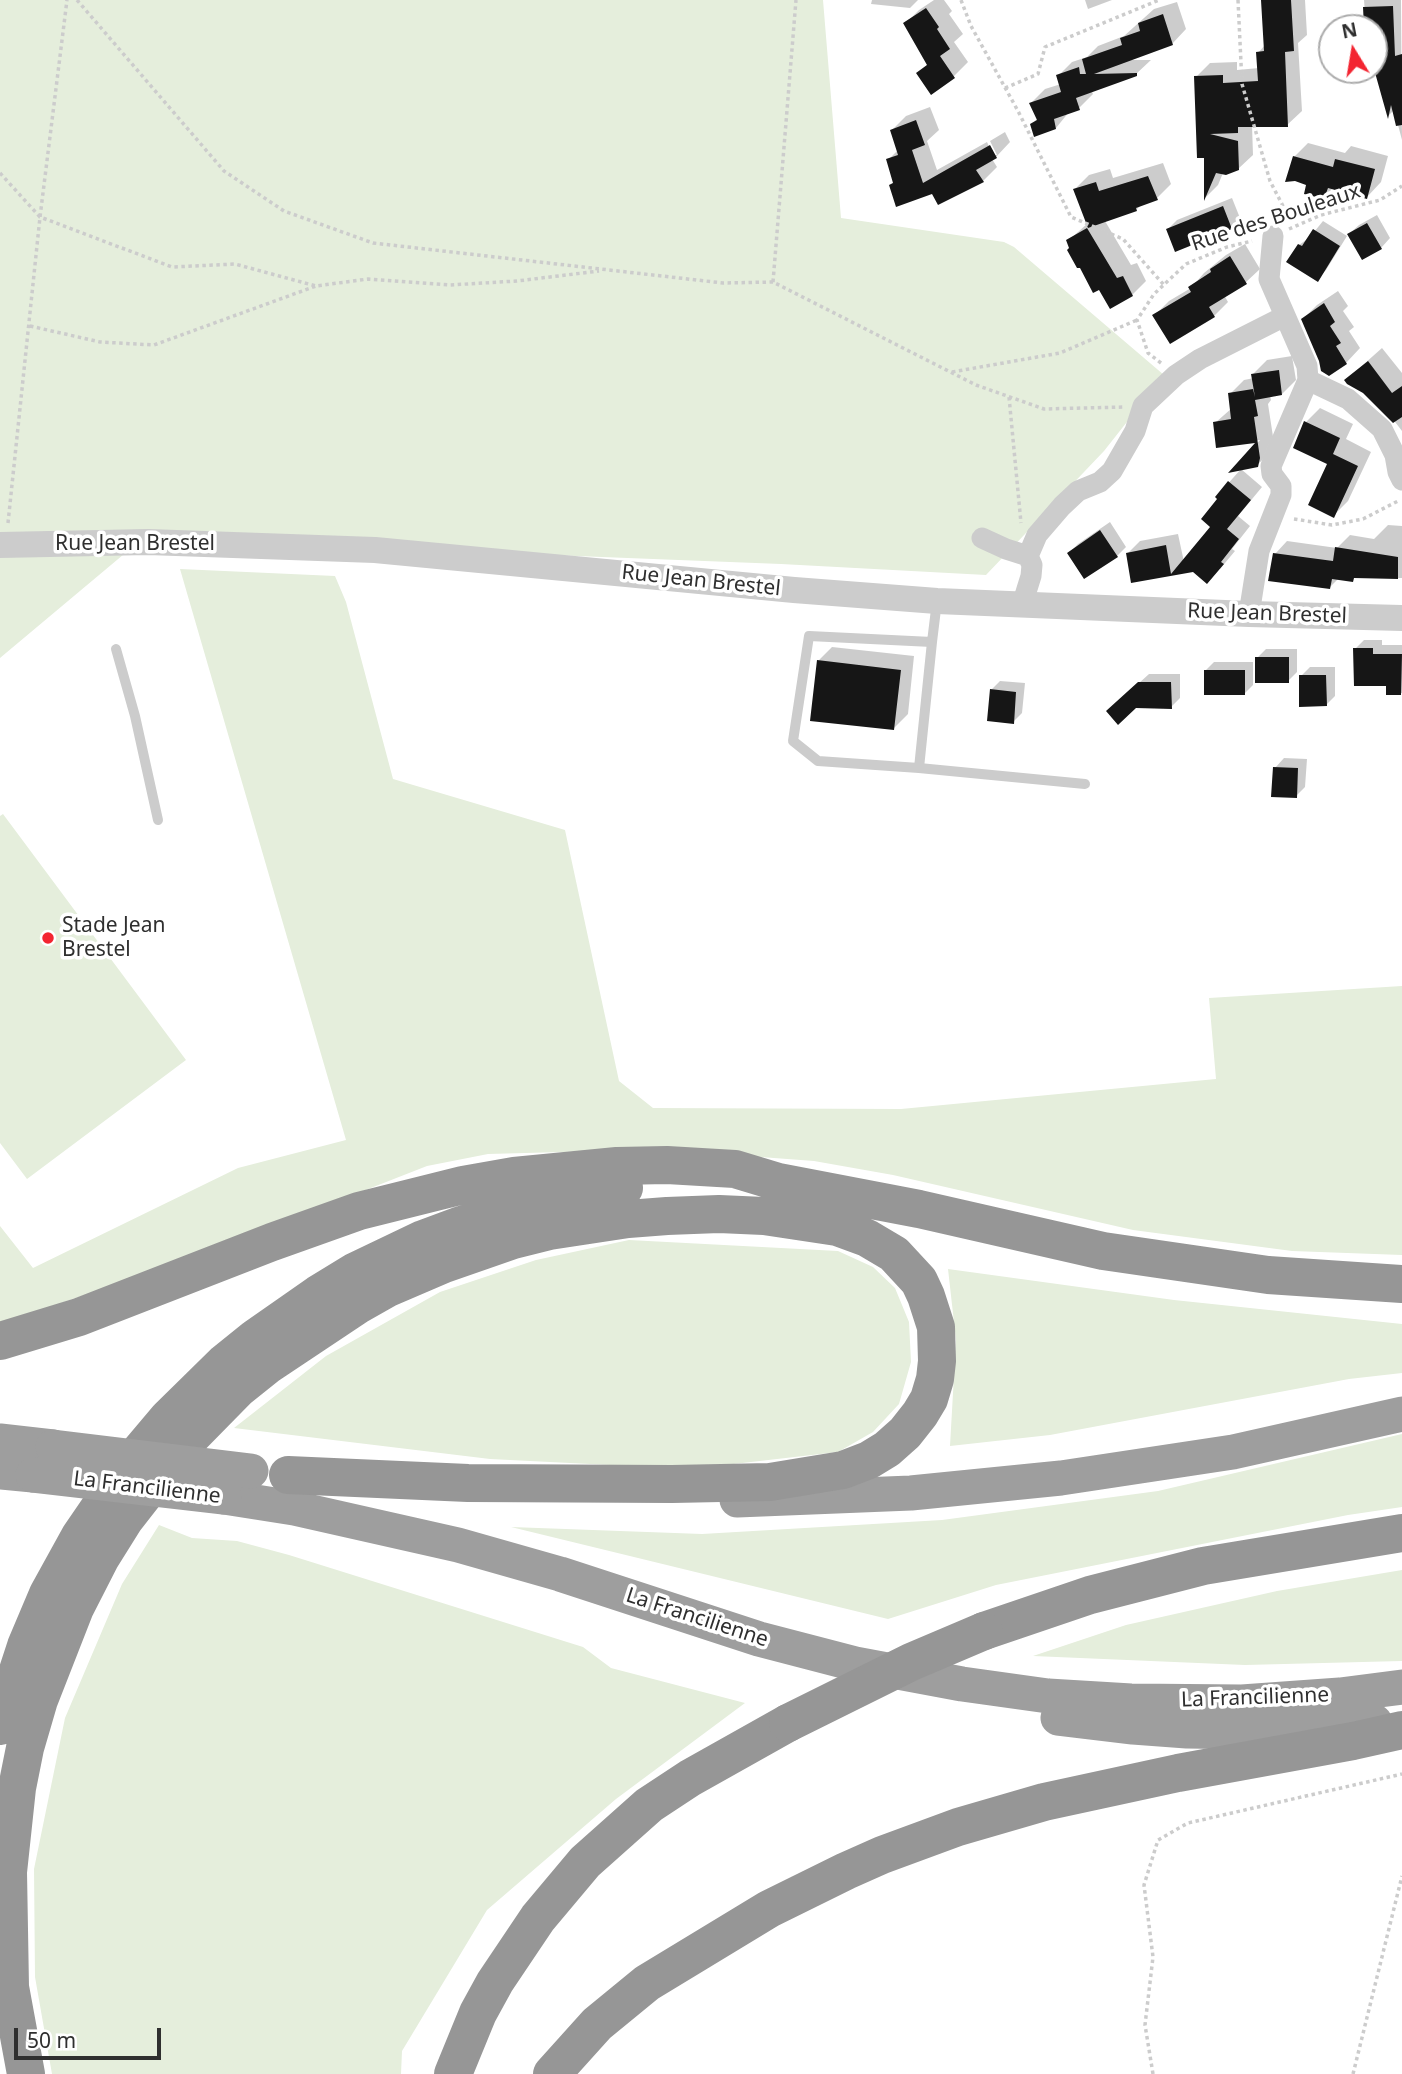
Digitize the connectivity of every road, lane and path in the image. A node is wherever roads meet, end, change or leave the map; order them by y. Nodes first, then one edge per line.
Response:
1 (67, 0) edge
2 (77, 0) edge
3 (796, 0) edge
4 (961, 0) edge
5 (1159, 0) edge
6 (1238, 0) edge
7 (1005, 88) junction
8 (0, 173) edge
9 (1402, 186) edge
10 (40, 217) junction
11 (1273, 236) junction
12 (604, 270) junction
13 (773, 282) junction
14 (1164, 285) junction
15 (316, 286) junction
16 (1285, 316) junction
17 (1137, 320) junction
18 (30, 326) junction
19 (950, 372) junction
20 (1176, 375) junction
21 (1308, 380) junction
22 (1009, 397) junction
23 (1143, 406) junction
24 (1402, 480) edge
25 (1402, 499) edge
26 (1275, 515) junction
27 (982, 538) dead end
28 (3, 545) edge
29 (1031, 550) junction
30 (937, 601) junction
31 (1022, 605) junction
32 (1250, 614) junction
33 (1402, 618) edge
34 (932, 642) junction
35 (116, 649) dead end
36 (919, 768) junction
37 (1085, 784) dead end
38 (158, 820) dead end
39 (778, 1182) junction
40 (1402, 1284) edge
41 (0, 1341) edge
42 (1402, 1414) edge
43 (0, 1441) edge
44 (17, 1473) edge
45 (270, 1473) junction
46 (1402, 1533) edge
47 (671, 1611) junction
48 (1402, 1687) edge
49 (1402, 1718) edge
50 (0, 1726) edge
51 (1402, 1730) edge
52 (1402, 1774) edge
53 (1402, 1876) edge
54 (26, 2074) edge
55 (453, 2074) edge
56 (552, 2074) edge
57 (1153, 2074) edge
58 (1353, 2074) edge

1 - 10 path
2 - 12 path
3 - 13 path
4 - 7 path
5 - 7 path
6 - 11 path
7 - 14 path
8 - 10 path
9 - 11 path, Rue des Bouleaux
10 - 15 path
10 - 18 path
11 - 14 path, Rue des Bouleaux
11 - 16 street
12 - 13 path
12 - 15 path
13 - 19 path
14 - 17 path, Rue des Bouleaux
15 - 18 path
16 - 20 street
16 - 21 street
17 - 19 path
17 - 20 path
18 - 28 path
19 - 22 path
20 - 23 street
21 - 24 street
21 - 26 street
22 - 23 path
22 - 29 path
23 - 29 street
25 - 26 path
26 - 32 street
27 - 29 street
28 - 30 street, Rue Jean Brestel
29 - 31 street
30 - 31 street, Rue Jean Brestel
30 - 34 lane
31 - 32 street, Rue Jean Brestel
32 - 33 street, Rue Jean Brestel
34 - 36 lane
34 - 36 lane
35 - 38 lane
36 - 37 lane
39 - 40 highway
39 - 41 highway
39 - 50 highway
42 - 45 highway, La Francilienne
43 - 45 highway, La Francilienne, bridge
44 - 47 highway, La Francilienne, bridge
45 - 54 highway
46 - 55 highway, bridge
47 - 48 highway, La Francilienne
47 - 49 highway
51 - 56 highway
52 - 57 path
53 - 58 path

